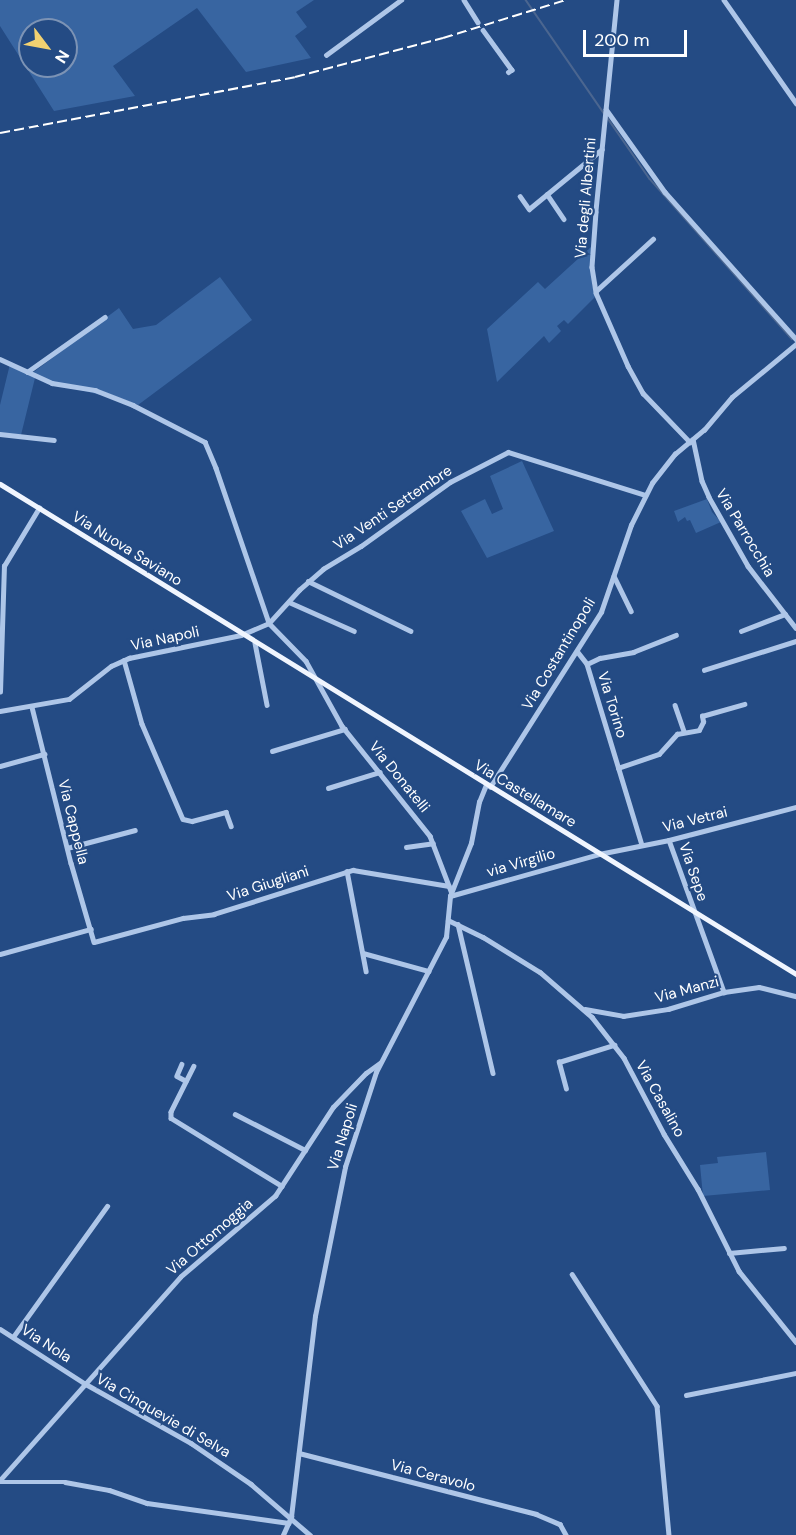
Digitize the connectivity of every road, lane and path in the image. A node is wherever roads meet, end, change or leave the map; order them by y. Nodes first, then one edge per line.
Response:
1 (401, 0) edge
2 (464, 0) edge
3 (617, 0) edge
4 (724, 0) edge
5 (478, 22) dead end
6 (483, 30) dead end
7 (326, 56) dead end
8 (509, 72) dead end
9 (796, 103) edge
10 (605, 113) junction
11 (602, 149) junction
12 (547, 194) junction
13 (520, 196) dead end
14 (564, 219) dead end
15 (654, 239) dead end
16 (596, 291) junction
17 (105, 316) dead end
18 (796, 339) edge
19 (796, 346) edge
20 (0, 359) edge
21 (27, 372) junction
22 (0, 434) edge
23 (54, 440) dead end
24 (691, 441) junction
25 (0, 484) edge
26 (645, 495) junction
27 (39, 508) junction
28 (614, 576) junction
29 (308, 581) junction
30 (289, 602) junction
31 (631, 611) dead end
32 (784, 614) junction
33 (269, 623) junction
34 (796, 628) edge
35 (354, 631) dead end
36 (411, 631) dead end
37 (741, 631) dead end
38 (676, 634) dead end
39 (241, 635) junction
40 (796, 641) edge
41 (255, 643) junction
42 (577, 651) junction
43 (124, 660) junction
44 (587, 664) junction
45 (704, 670) dead end
46 (319, 682) junction
47 (0, 692) edge
48 (744, 704) dead end
49 (267, 705) dead end
50 (675, 705) dead end
51 (32, 708) junction
52 (0, 711) edge
53 (345, 729) junction
54 (684, 732) junction
55 (272, 751) dead end
56 (44, 754) junction
57 (0, 766) edge
58 (618, 768) junction
59 (380, 772) junction
60 (488, 786) junction
61 (328, 788) dead end
62 (796, 807) edge
63 (231, 826) dead end
64 (135, 830) dead end
65 (669, 840) junction
66 (433, 843) junction
67 (642, 845) junction
68 (406, 847) dead end
69 (67, 848) junction
70 (599, 854) junction
71 (348, 871) junction
72 (450, 891) junction
73 (694, 912) junction
74 (448, 920) junction
75 (458, 924) junction
76 (91, 929) junction
77 (94, 942) joint
78 (363, 953) junction
79 (0, 954) edge
80 (366, 971) dead end
81 (429, 971) junction
82 (796, 974) edge
83 (724, 992) junction
84 (796, 996) edge
85 (585, 1009) junction
86 (614, 1045) junction
87 (380, 1063) junction
88 (182, 1064) dead end
89 (194, 1066) dead end
90 (493, 1073) dead end
91 (186, 1081) junction
92 (566, 1089) dead end
93 (235, 1114) dead end
94 (305, 1150) junction
95 (282, 1186) junction
96 (107, 1206) dead end
97 (784, 1248) dead end
98 (729, 1253) junction
99 (572, 1274) dead end
100 (0, 1330) edge
101 (13, 1337) junction
102 (796, 1342) edge
103 (796, 1373) edge
104 (81, 1382) junction
105 (686, 1395) dead end
106 (299, 1453) junction
107 (0, 1481) edge
108 (291, 1516) junction
109 (289, 1523) junction
110 (283, 1535) edge
111 (310, 1535) edge
112 (566, 1535) edge
113 (669, 1535) edge

1 - 7 street
2 - 5 street
3 - 10 street, Via degli Albertini
4 - 9 street
6 - 8 street
10 - 11 street, Via degli Albertini
10 - 18 street
11 - 12 street
11 - 16 street, Via degli Albertini
12 - 13 street
12 - 14 street
15 - 16 street
16 - 24 street, Via degli Albertini
17 - 21 street
19 - 24 street, Via Costantinopoli
20 - 21 street
21 - 33 street
22 - 23 street
24 - 26 street, Via Costantinopoli
24 - 32 street, Via Parrocchia
25 - 27 main road, Via Nuova Saviano
26 - 28 street, Via Costantinopoli
26 - 29 street, Via Venti Settembre
27 - 39 main road, Via Nuova Saviano
27 - 47 street
28 - 31 street
28 - 42 street, Via Costantinopoli
29 - 30 street, Via Venti Settembre
29 - 36 street
30 - 33 street, Via Venti Settembre
30 - 35 street
32 - 34 street, Via Parrocchia
32 - 37 street
33 - 39 street, Via Venti Settembre
33 - 46 street, Via Donatelli
38 - 44 street
39 - 41 main road, Via Castellamare
39 - 43 street, Via Napoli
40 - 45 street
41 - 46 main road, Via Castellamare
41 - 49 street
42 - 44 street, Via Torino
42 - 60 street, Via Costantinopoli
43 - 51 street, Via Napoli
43 - 63 street
44 - 58 street, Via Torino
46 - 53 street, Via Donatelli
46 - 60 main road, Via Castellamare
48 - 54 street
50 - 54 street
51 - 52 street, Via Napoli
51 - 56 street, Via Cappella
53 - 55 street
53 - 59 street, Via Donatelli
54 - 58 street
56 - 57 street
56 - 69 street, Via Cappella
58 - 67 street, Via Torino
59 - 61 street
59 - 66 street, Via Donatelli
60 - 70 main road, Via Castellamare
60 - 72 street, Via Napoli
62 - 65 street, Via Vetrai
64 - 69 street
65 - 67 street, Via Vetrai
65 - 73 street, Via Sepe
66 - 68 street
66 - 72 street, Via Donatelli
67 - 70 street, Via Vetrai
69 - 76 street, Via Cappella
70 - 72 street, via Virgilio
70 - 73 main road, Via Castellamare
71 - 72 street, Via Giugliani
71 - 77 street, Via Giugliani
71 - 78 street
72 - 74 street, Via Napoli
73 - 82 main road, Via Castellamare
73 - 83 street, Via Sepe
74 - 75 street, Via Casalino
74 - 81 street, Via Napoli
75 - 85 street, Via Casalino
75 - 90 street
76 - 77 street, Via Cappella
76 - 79 street
78 - 80 street
78 - 81 street
81 - 87 street, Via Napoli
83 - 84 street, Via Manzi
83 - 85 street, Via Manzi
85 - 86 street, Via Casalino
86 - 92 street
86 - 98 street, Via Casalino
87 - 94 street, Via Ottomoggia
87 - 106 street, Via Napoli
88 - 91 street
89 - 91 street
91 - 95 street
93 - 94 street
94 - 95 street, Via Ottomoggia
95 - 104 street, Via Ottomoggia
96 - 101 street
97 - 98 street
98 - 102 street, Via Casalino
99 - 113 street
100 - 101 street, Via Nola
101 - 104 street, Via Nola
103 - 105 street
104 - 107 street, Via Ottomoggia
104 - 108 street, Via Cinquevie di Selva
106 - 108 street, Via Napoli
106 - 112 street, Via Ceravolo
107 - 109 street
108 - 109 street, Via Napoli
108 - 111 street, Via Cinquevie di Selva
109 - 110 street, Via Napoli

